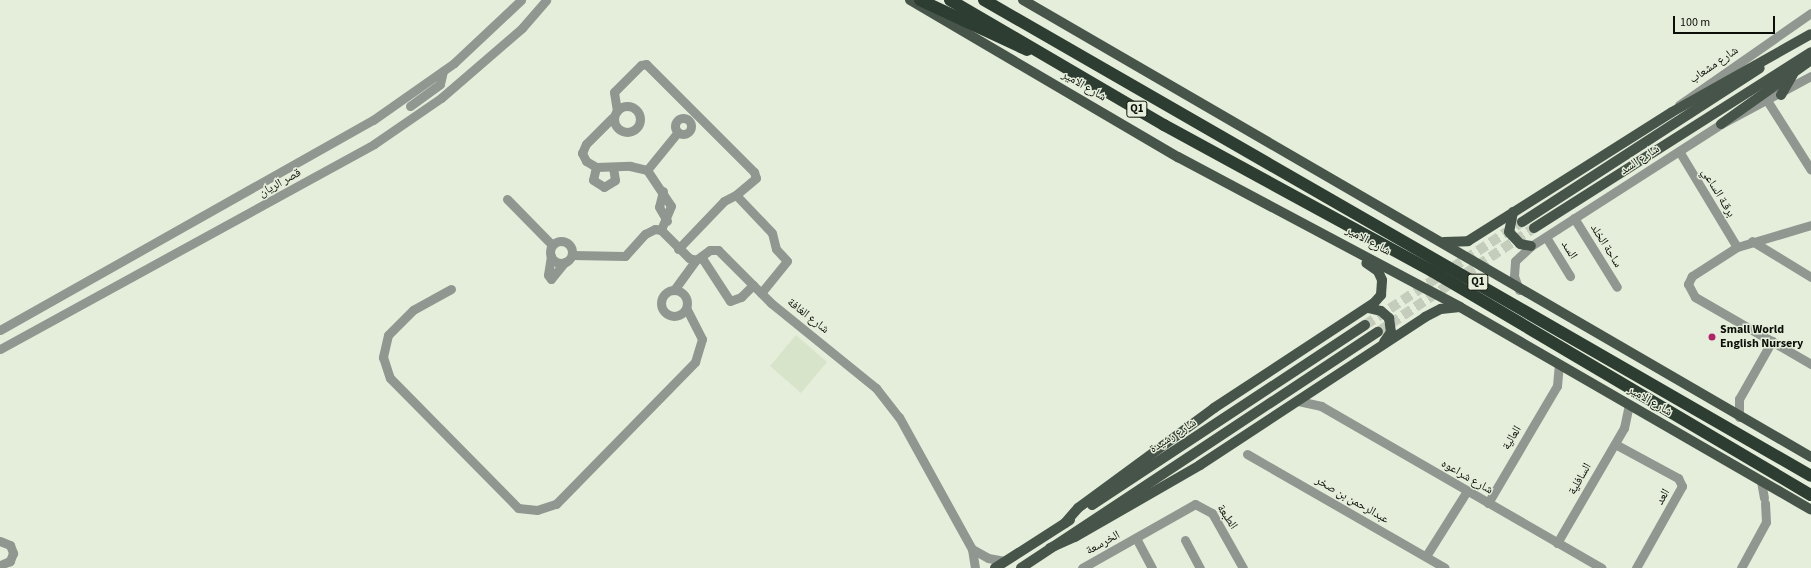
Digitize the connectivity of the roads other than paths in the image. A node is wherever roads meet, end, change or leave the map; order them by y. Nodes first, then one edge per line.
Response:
1 (521, 0) edge
2 (546, 0) edge
3 (910, 0) edge
4 (920, 0) edge
5 (950, 0) edge
6 (984, 0) edge
7 (1023, 0) edge
8 (1811, 13) edge
9 (1811, 34) edge
10 (1811, 52) edge
11 (1056, 60) junction
12 (1811, 60) edge
13 (1795, 71) junction
14 (1811, 76) edge
15 (1781, 95) junction
16 (406, 102) junction
17 (1768, 102) junction
18 (1672, 112) junction
19 (418, 114) junction
20 (1721, 124) junction
21 (678, 132) dead end
22 (1679, 151) junction
23 (596, 166) junction
24 (613, 166) junction
25 (647, 170) junction
26 (1811, 170) edge
27 (736, 195) junction
28 (507, 199) dead end
29 (1513, 212) junction
30 (1574, 218) junction
31 (1522, 222) tunnel mouth
32 (1811, 225) edge
33 (1534, 228) tunnel mouth
34 (661, 230) junction
35 (1546, 237) junction
36 (1768, 237) junction
37 (1336, 240) junction
38 (1752, 241) junction
39 (1440, 242) junction
40 (552, 245) junction
41 (1531, 246) junction
42 (1737, 247) junction
43 (678, 249) junction
44 (1770, 253) junction
45 (572, 255) junction
46 (551, 256) junction
47 (699, 259) junction
48 (565, 262) junction
49 (1570, 276) dead end
50 (1811, 277) edge
51 (753, 285) junction
52 (1617, 287) dead end
53 (451, 289) dead end
54 (674, 290) junction
55 (1519, 290) junction
56 (761, 293) junction
57 (1460, 307) junction
58 (1368, 308) junction
59 (687, 309) junction
60 (1365, 325) tunnel mouth
61 (0, 330) edge
62 (1378, 332) tunnel mouth
63 (1772, 341) junction
64 (1380, 347) junction
65 (0, 349) edge
66 (1811, 364) edge
67 (1560, 365) junction
68 (1575, 374) junction
69 (1557, 386) junction
70 (1319, 387) junction
71 (1739, 399) junction
72 (1298, 401) junction
73 (1629, 405) junction
74 (1321, 406) junction
75 (1723, 407) junction
76 (1643, 413) junction
77 (1740, 417) junction
78 (1624, 428) junction
79 (1615, 444) junction
80 (1247, 454) dead end
81 (1811, 458) edge
82 (1811, 476) edge
83 (1761, 481) junction
84 (1467, 491) junction
85 (1811, 495) edge
86 (1488, 503) junction
87 (1811, 510) edge
88 (1065, 523) junction
89 (1136, 538) junction
90 (1185, 540) dead end
91 (0, 541) edge
92 (1557, 542) junction
93 (1050, 548) junction
94 (972, 549) junction
95 (1426, 556) junction
96 (1005, 561) junction
97 (0, 565) edge
98 (1598, 567) edge
99 (975, 568) edge
100 (994, 568) edge
101 (1021, 568) edge
102 (1082, 568) edge
103 (1152, 568) edge
104 (1200, 568) edge
105 (1243, 568) edge
106 (1445, 568) edge
107 (1636, 568) edge
108 (1741, 568) edge

1 - 16 street, قصر الريان
2 - 19 street, قصر الريان
3 - 37 main road, شارع الامير
4 - 11 highway
5 - 11 highway, شارع الامير / Q1
6 - 82 highway, شارع الامير / Q1
7 - 39 main road
8 - 18 street, شارع مشعاب
9 - 18 main road
9 - 31 main road, شارع السد
10 - 33 main road, شارع السد
11 - 85 highway, شارع الامير / Q1
12 - 13 main road
13 - 15 main road
13 - 20 main road
14 - 15 street, شارع السد
15 - 17 street, شارع السد
16 - 19 street
16 - 61 street, قصر الريان
17 - 20 street, شارع السد
17 - 26 street
18 - 29 main road
19 - 65 street, قصر الريان
20 - 22 street, شارع السد
21 - 25 street
22 - 30 street, شارع السد
22 - 42 street, برقـة الساعي
23 - 24 street
23 - 24 street
23 - 27 street
24 - 25 street
25 - 34 street
27 - 43 street
27 - 56 street
28 - 40 street
29 - 39 main road
29 - 41 main road
30 - 35 street, شارع السد
30 - 52 street, ساحة الخلد
32 - 36 street
34 - 43 street
34 - 45 street
35 - 41 street, شارع السد
35 - 49 street, السد
36 - 38 street
36 - 44 street
37 - 57 main road, شارع الامير
37 - 58 main road
38 - 42 street
38 - 44 street
39 - 55 main road
40 - 45 street
40 - 46 street
41 - 55 street, شارع السد
42 - 63 street
43 - 47 street
44 - 50 street
45 - 48 street
46 - 48 street
46 - 48 street
47 - 51 street, شارع الغافة
47 - 51 street
47 - 54 street
51 - 56 street, شارع الغافة
53 - 59 street
54 - 59 street
54 - 59 street
55 - 75 main road
56 - 94 street, شارع الغافة
57 - 64 main road
57 - 67 main road, شارع الامير
58 - 64 main road
58 - 88 main road
60 - 88 main road, شارع رشيدة
62 - 93 main road, شارع رشيدة
63 - 66 street
63 - 71 street
64 - 70 main road
67 - 68 main road, شارع الامير
67 - 69 street, العالية
68 - 69 street, العالية
68 - 73 main road, شارع الامير
69 - 86 street, العالية
70 - 72 main road
70 - 74 street
71 - 75 street
71 - 77 street
72 - 74 street, شارع شراعوه
72 - 93 main road
73 - 76 main road, شارع الامير
73 - 78 street, السافلية
74 - 84 street, شارع شراعوه
75 - 77 main road
76 - 78 street, السافلية
76 - 83 main road, شارع الامير
77 - 81 main road
78 - 79 street, السافلية
79 - 92 street, السافلية
79 - 107 street, العد
80 - 95 street, عبدالرحمن بن صخر
83 - 87 main road, شارع الامير
83 - 108 street
84 - 86 street, شارع شراعوه
84 - 95 street
86 - 92 street, شارع شراعوه
88 - 96 main road, شارع رشيدة
89 - 102 street, الخرسعة
89 - 103 street
89 - 105 street, الطبعة
90 - 104 street
91 - 97 street
92 - 98 street, شارع شراعوه
93 - 101 main road, شارع رشيدة
94 - 96 street
94 - 99 street, شارع الغافة
95 - 106 street, عبدالرحمن بن صخر
96 - 100 main road, شارع رشيدة

